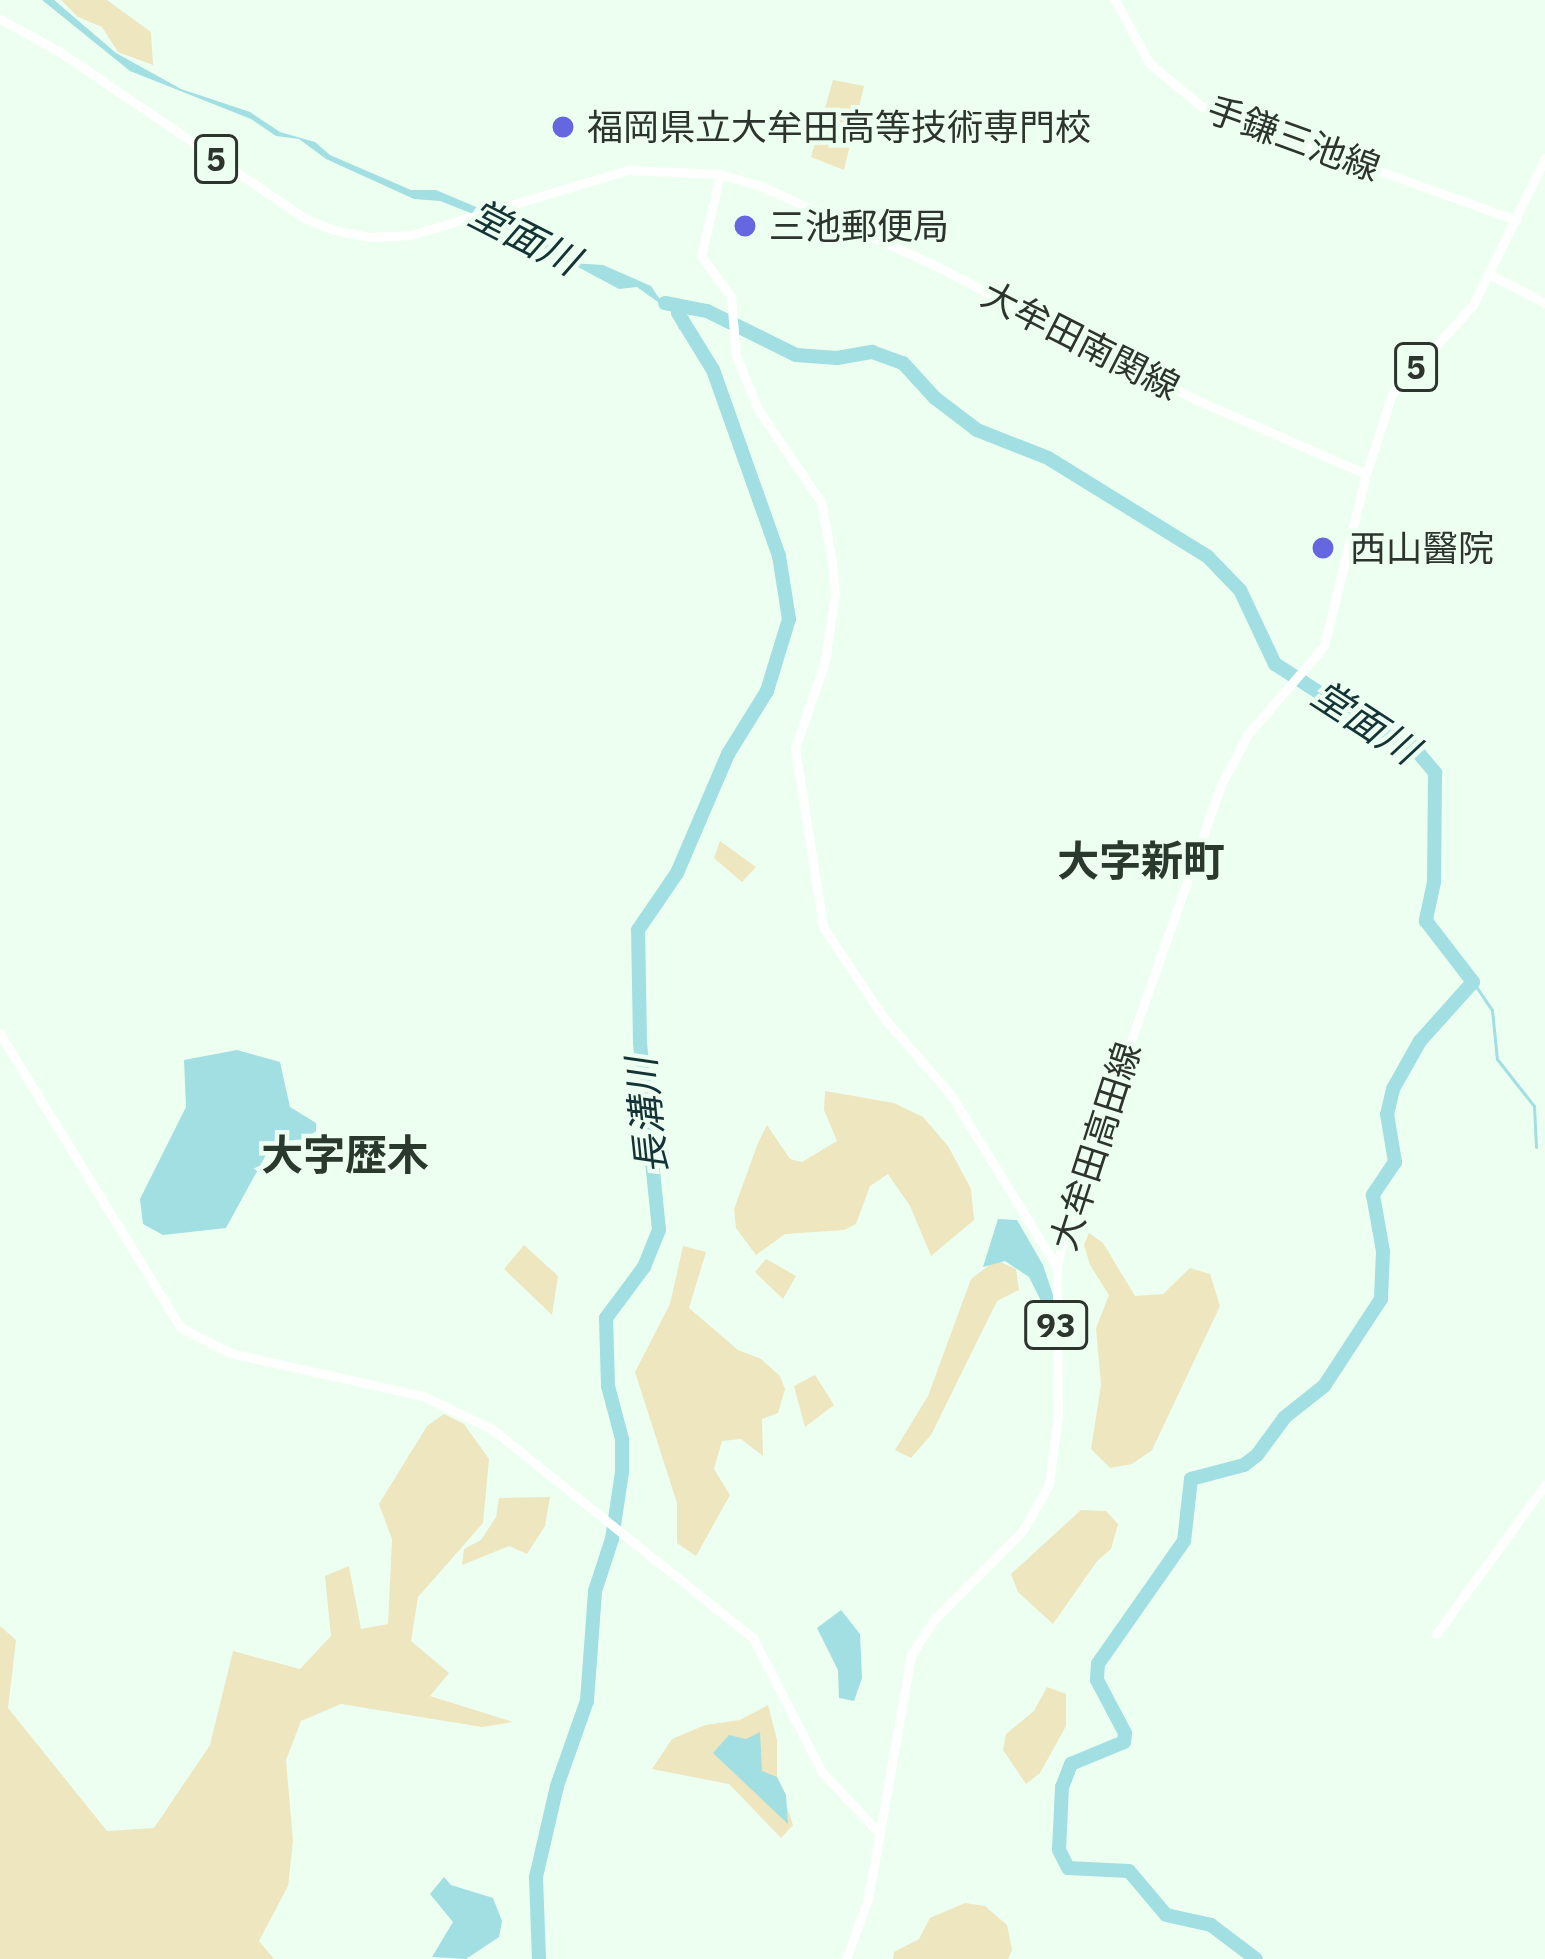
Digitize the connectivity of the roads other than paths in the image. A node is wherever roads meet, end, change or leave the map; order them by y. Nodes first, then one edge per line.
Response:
1 (1115, 0) edge
2 (0, 19) edge
3 (1545, 158) edge
4 (720, 174) junction
5 (1516, 220) junction
6 (1491, 275) junction
7 (1545, 303) edge
8 (1366, 474) junction
9 (0, 1034) edge
10 (1057, 1267) junction
11 (1545, 1485) edge
12 (1436, 1634) dead end
13 (880, 1834) junction
14 (846, 1959) edge

1 - 5 main road, 手鎌三池線
2 - 4 main road, 大牟田南関線 / 5
3 - 5 main road
4 - 8 main road, 大牟田南関線 / 5
4 - 10 main road
5 - 6 main road
6 - 7 main road
6 - 8 main road, 5
8 - 10 main road, 大牟田高田線 / 93
9 - 13 main road
10 - 13 main road, 大牟田高田線 / 93
11 - 12 main road
13 - 14 main road, 大牟田高田線 / 93

